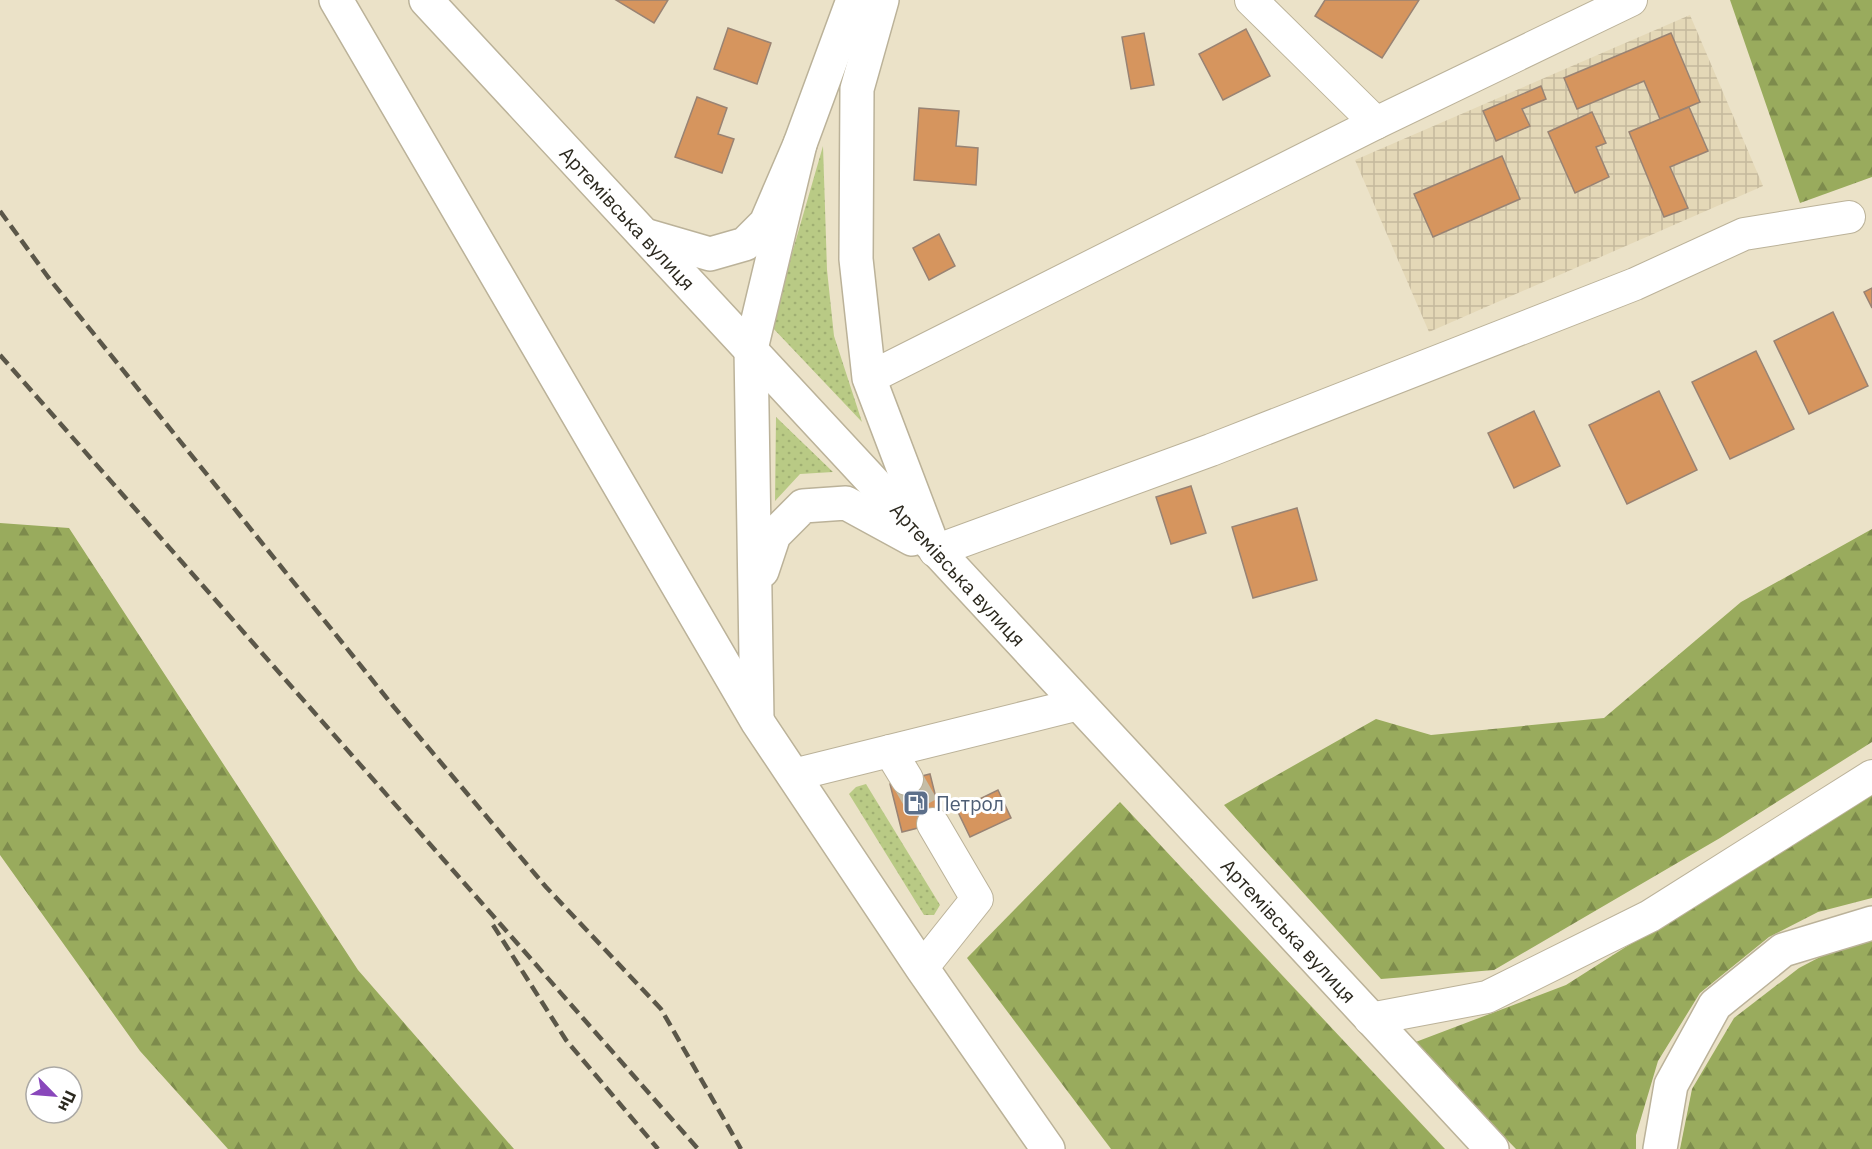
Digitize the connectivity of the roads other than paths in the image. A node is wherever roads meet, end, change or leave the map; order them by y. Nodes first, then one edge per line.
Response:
1 (336, 0) edge
2 (426, 0) edge
3 (852, 0) edge
4 (882, 0) edge
5 (1251, 0) edge
6 (1631, 0) edge
7 (1376, 123) junction
8 (800, 144) junction
9 (1849, 217) dead end
10 (648, 236) junction
11 (752, 349) junction
12 (870, 378) junction
13 (935, 552) junction
14 (756, 586) junction
15 (1079, 704) junction
16 (757, 721) junction
17 (890, 751) junction
18 (793, 775) junction
19 (1872, 776) edge
20 (907, 779) tunnel mouth
21 (933, 824) tunnel mouth
22 (1872, 923) edge
23 (922, 968) junction
24 (1370, 1019) junction
25 (1048, 1149) edge
26 (1492, 1149) edge
27 (1660, 1149) edge

1 - 16 main road
2 - 10 main road, Артемівська вулиця
3 - 8 main road
4 - 12 main road
5 - 7 street
6 - 7 street
7 - 12 street
8 - 10 main road
8 - 11 main road
9 - 13 street
10 - 11 main road, Артемівська вулиця
11 - 13 main road, Артемівська вулиця
11 - 14 main road
12 - 13 main road
13 - 14 main road
13 - 15 main road, Артемівська вулиця
14 - 16 main road
15 - 17 street
15 - 24 main road, Артемівська вулиця
16 - 18 main road
17 - 18 street
17 - 20 street
18 - 23 main road
19 - 24 street
21 - 23 street
22 - 27 main road
23 - 25 main road
24 - 26 main road, Артемівська вулиця

